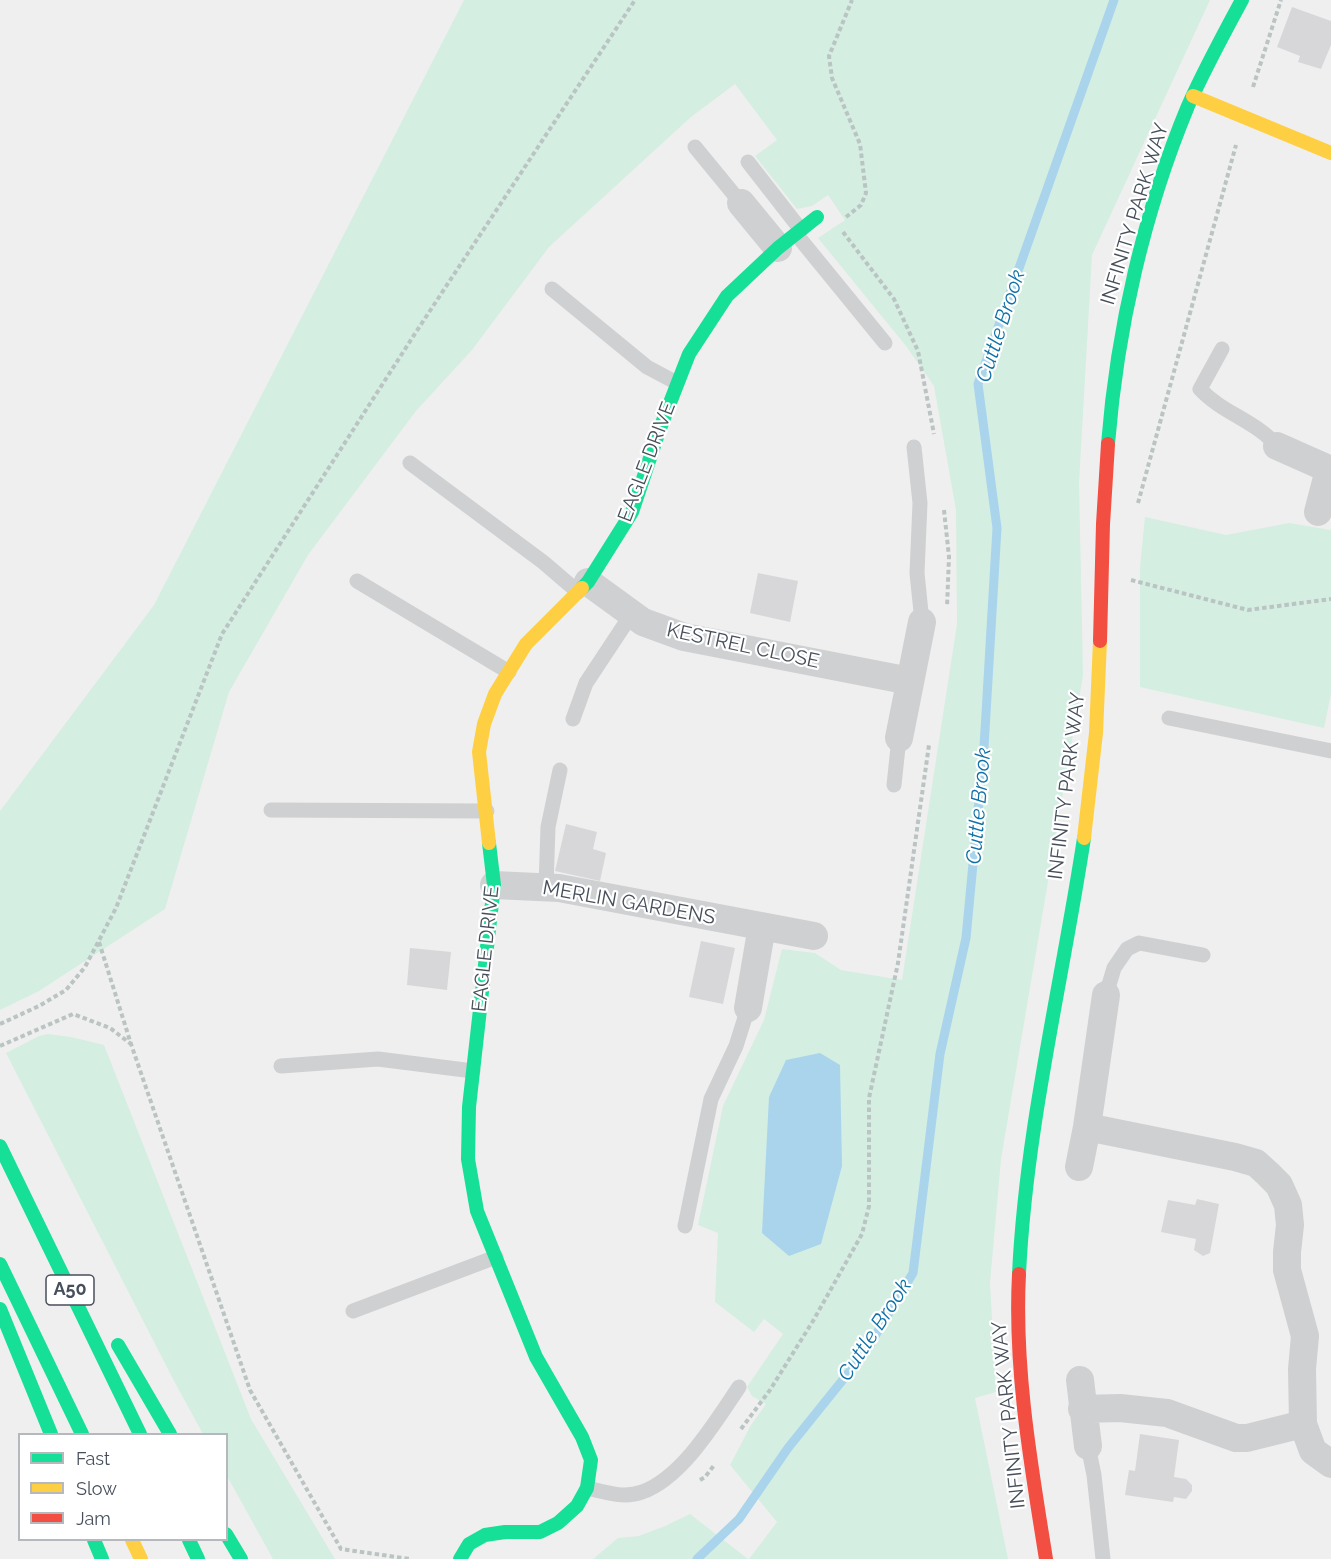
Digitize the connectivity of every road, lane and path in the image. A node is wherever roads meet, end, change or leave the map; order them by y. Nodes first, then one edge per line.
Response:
1 (635, 0) edge
2 (852, 0) edge
3 (1242, 0) edge
4 (1281, 0) edge
5 (1261, 60) dead end
6 (1193, 96) junction
7 (695, 147) dead end
8 (1331, 153) edge
9 (748, 162) dead end
10 (741, 203) joint
11 (817, 217) joint
12 (837, 224) junction
13 (792, 238) junction
14 (552, 289) dead end
15 (885, 343) dead end
16 (1222, 349) dead end
17 (678, 383) junction
18 (936, 444) dead end
19 (1276, 446) joint
20 (914, 447) dead end
21 (410, 463) dead end
22 (1330, 470) edge
23 (943, 501) dead end
24 (1318, 512) dead end
25 (1131, 580) dead end
26 (357, 581) dead end
27 (583, 587) junction
28 (1331, 599) edge
29 (631, 615) junction
30 (934, 617) junction
31 (509, 672) junction
32 (910, 681) junction
33 (1169, 718) dead end
34 (573, 719) dead end
35 (899, 738) joint
36 (930, 741) dead end
37 (1331, 751) edge
38 (560, 770) dead end
39 (894, 785) dead end
40 (271, 810) dead end
41 (487, 812) junction
42 (494, 885) junction
43 (546, 887) junction
44 (762, 926) junction
45 (814, 936) dead end
46 (99, 941) junction
47 (1203, 955) dead end
48 (1106, 996) joint
49 (748, 1008) joint
50 (0, 1024) edge
51 (131, 1044) junction
52 (0, 1046) edge
53 (281, 1066) dead end
54 (473, 1071) junction
55 (1087, 1127) junction
56 (0, 1146) edge
57 (9, 1164) junction
58 (1079, 1167) dead end
59 (685, 1227) dead end
60 (495, 1257) junction
61 (0, 1264) edge
62 (87, 1294) dead end
63 (0, 1309) edge
64 (353, 1311) dead end
65 (111, 1334) dead end
66 (1080, 1380) dead end
67 (739, 1387) dead end
68 (1082, 1409) junction
69 (1303, 1424) junction
70 (51, 1433) edge
71 (82, 1433) edge
72 (140, 1433) edge
73 (169, 1433) edge
74 (738, 1434) dead end
75 (1088, 1446) joint
76 (718, 1460) dead end
77 (1331, 1464) edge
78 (695, 1484) dead end
79 (587, 1488) junction
80 (228, 1537) edge
81 (95, 1541) edge
82 (133, 1541) edge
83 (190, 1541) edge
84 (102, 1559) edge
85 (141, 1559) edge
86 (198, 1559) edge
87 (241, 1559) edge
88 (410, 1559) edge
89 (460, 1559) edge
90 (1046, 1559) edge
91 (1103, 1559) edge

1 - 46 path
2 - 12 path
3 - 6 main road, INFINITY PARK WAY
4 - 5 path
6 - 8 main road
6 - 90 main road, INFINITY PARK WAY
7 - 10 lane
9 - 13 lane
10 - 13 street
11 - 12 path
11 - 13 main road, EAGLE DRIVE
12 - 18 path
13 - 15 lane
13 - 17 main road, EAGLE DRIVE
14 - 17 lane
16 - 19 lane
17 - 27 main road, EAGLE DRIVE
19 - 22 street
20 - 30 lane
21 - 27 lane
22 - 24 street
23 - 30 path
25 - 28 path
26 - 31 lane
27 - 29 street, KESTREL CLOSE
27 - 31 main road, EAGLE DRIVE
29 - 32 street, KESTREL CLOSE
29 - 34 lane
30 - 32 street
31 - 41 main road, EAGLE DRIVE
32 - 35 street
33 - 37 lane
35 - 39 lane
36 - 74 path
38 - 43 lane
40 - 41 lane
41 - 42 main road, EAGLE DRIVE
42 - 43 street, MERLIN GARDENS
42 - 54 main road, EAGLE DRIVE
43 - 44 street, MERLIN GARDENS
44 - 45 street, MERLIN GARDENS
44 - 49 street
46 - 50 path
46 - 51 path
47 - 48 lane
48 - 55 street
49 - 59 lane
51 - 52 path
51 - 88 path
53 - 54 lane
54 - 60 main road, EAGLE DRIVE
55 - 58 street
55 - 69 street
56 - 57 main road, A50
57 - 62 main road
57 - 72 main road, A50
60 - 64 lane
60 - 79 main road, EAGLE DRIVE
61 - 71 main road, A50
63 - 70 main road
65 - 73 main road
66 - 68 street
67 - 79 lane
68 - 69 street
68 - 75 street
69 - 77 street
75 - 91 lane
76 - 78 path
79 - 89 main road, EAGLE DRIVE
80 - 87 main road
81 - 84 main road
82 - 85 main road
83 - 86 main road

